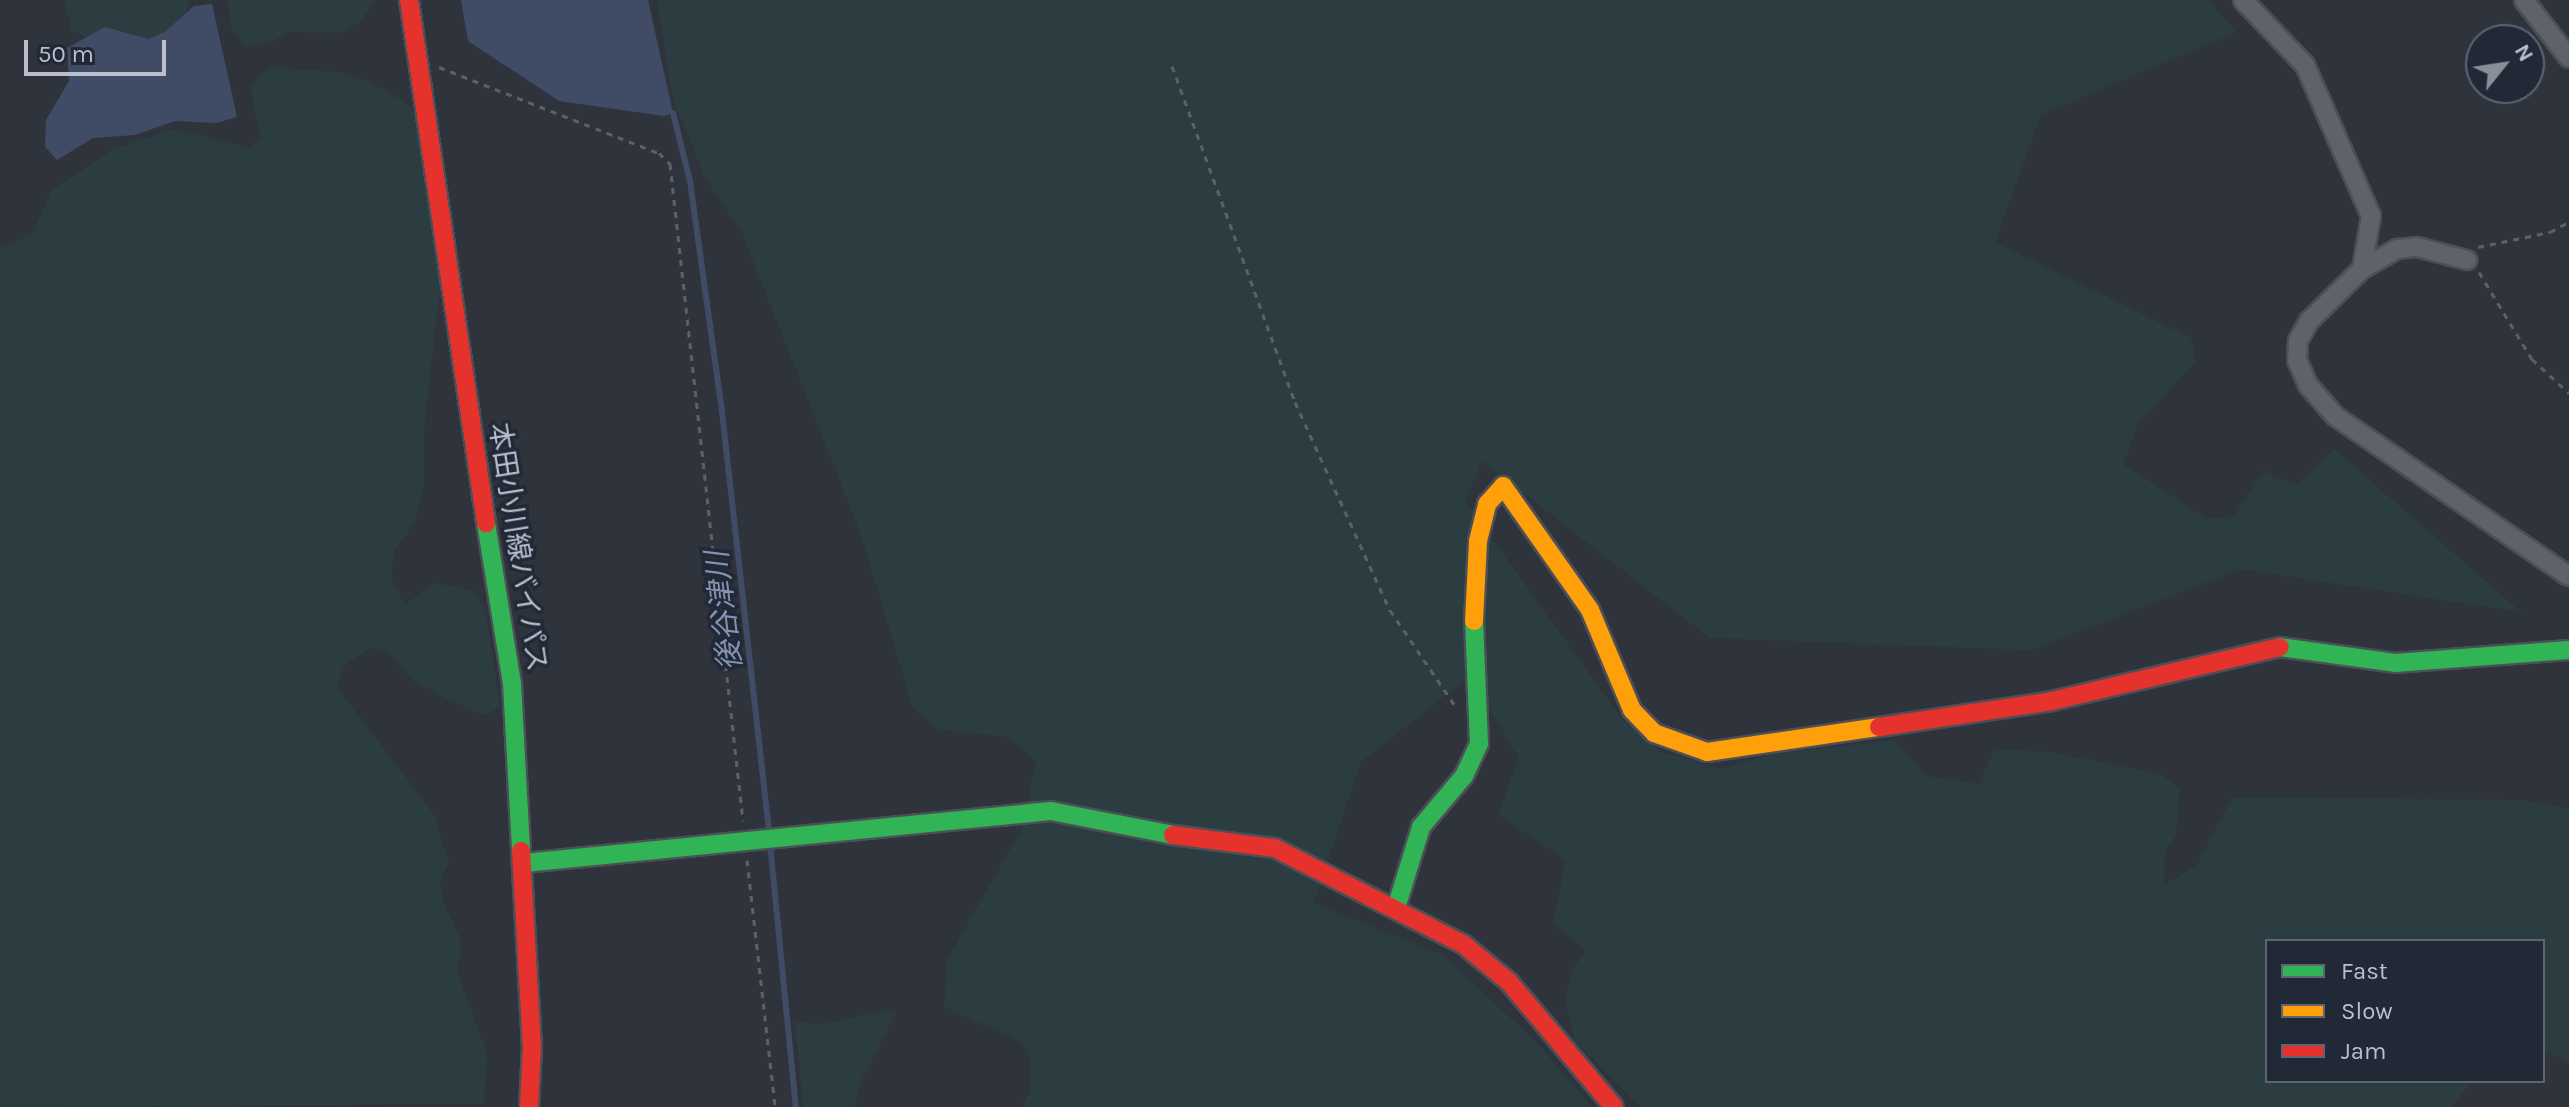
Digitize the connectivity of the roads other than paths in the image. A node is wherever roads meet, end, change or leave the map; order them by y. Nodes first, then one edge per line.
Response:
1 (409, 0) edge
2 (2243, 0) edge
3 (2524, 0) edge
4 (2569, 58) edge
5 (2467, 260) road end
6 (2362, 269) junction
7 (2569, 576) edge
8 (2569, 650) edge
9 (524, 863) junction
10 (1396, 908) junction
11 (529, 1107) edge
12 (1614, 1107) edge

1 - 9 street, 本田小川線バイパス
2 - 6 street
3 - 4 street
5 - 6 street
6 - 7 street
8 - 10 street
9 - 10 street
9 - 11 street, 本田小川線バイパス
10 - 12 street

